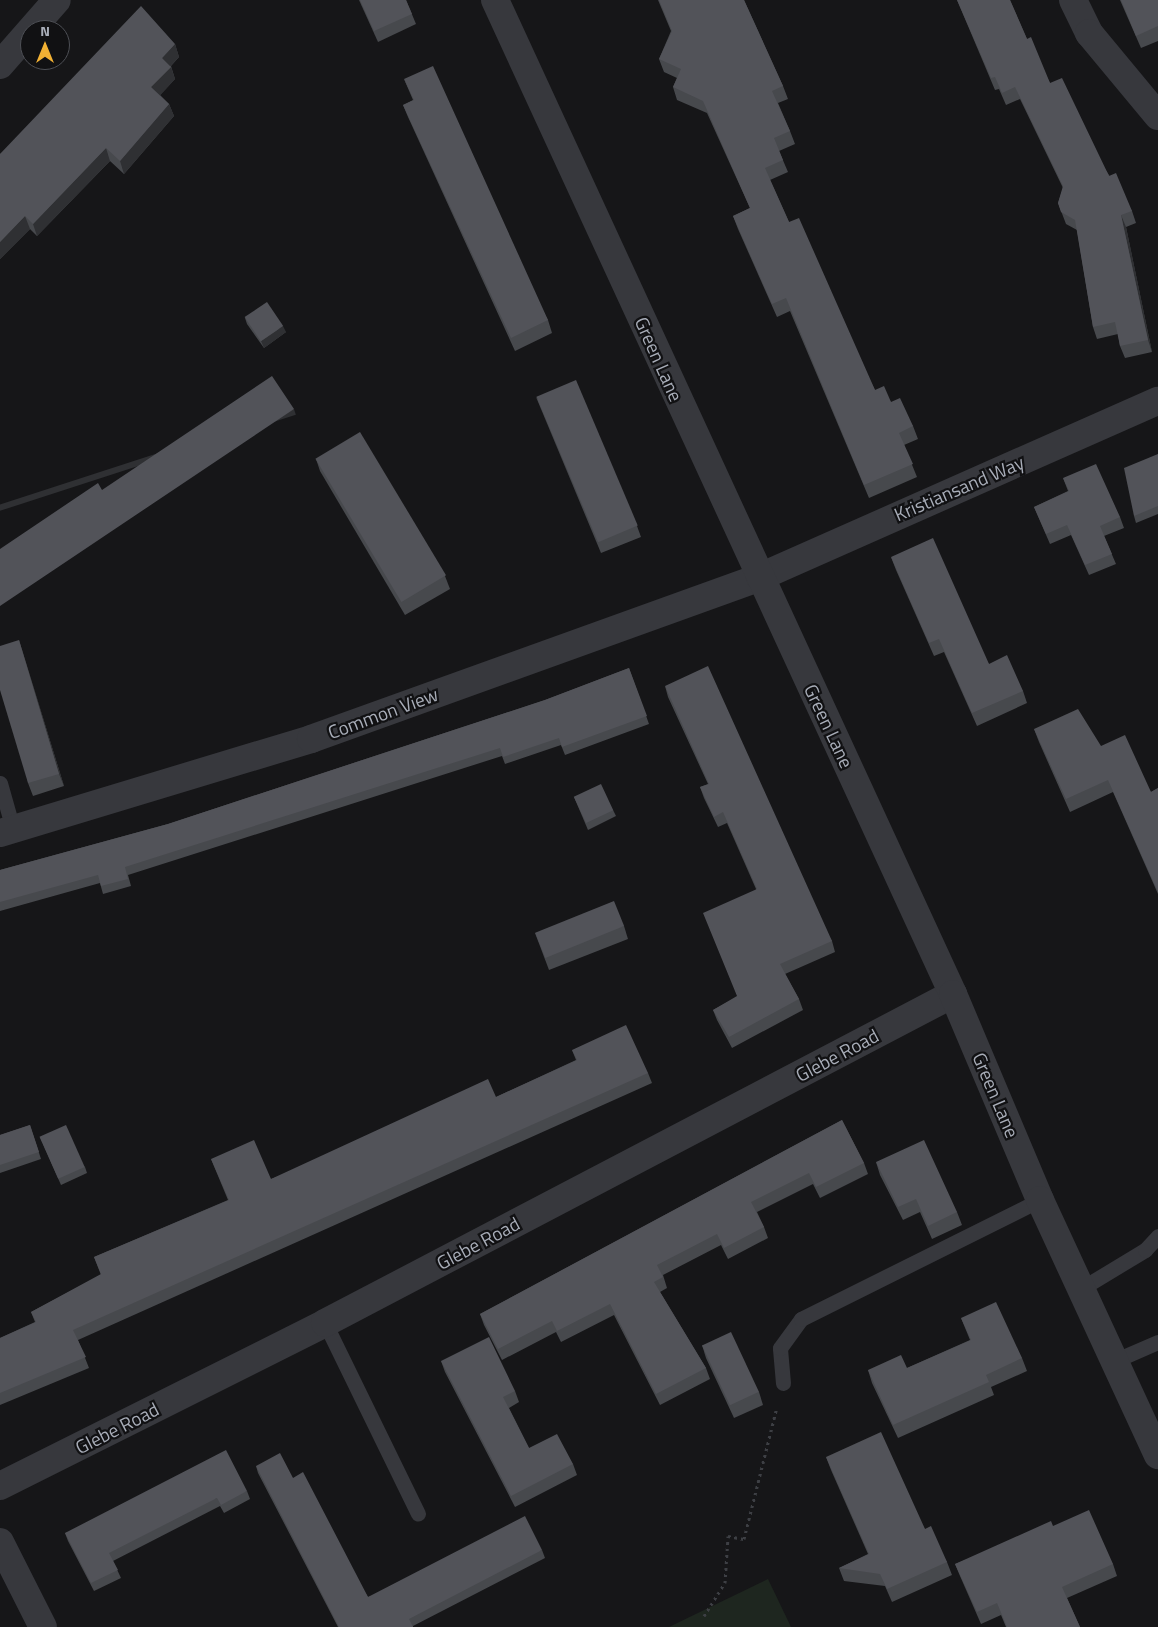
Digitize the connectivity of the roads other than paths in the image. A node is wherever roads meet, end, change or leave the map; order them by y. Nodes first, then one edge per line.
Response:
1 (57, 0) edge
2 (495, 0) edge
3 (1073, 0) edge
4 (0, 64) edge
5 (1158, 116) edge
6 (1158, 401) edge
7 (760, 577) junction
8 (0, 783) edge
9 (6, 831) edge
10 (953, 994) junction
11 (1040, 1200) junction
12 (1158, 1236) edge
13 (1082, 1288) junction
14 (325, 1323) junction
15 (1158, 1342) edge
16 (1114, 1361) junction
17 (783, 1383) road end
18 (1158, 1454) edge
19 (0, 1486) edge
20 (418, 1514) dead end
21 (0, 1542) edge
22 (43, 1627) edge

1 - 4 street
2 - 7 street, Green Lane
3 - 5 street
6 - 7 street, Kristiansand Way
7 - 9 street, Common View
7 - 10 street, Green Lane
8 - 9 lane
10 - 11 street, Green Lane
10 - 14 street, Glebe Road
11 - 13 street, Green Lane
11 - 17 lane
12 - 13 lane
13 - 16 street, Green Lane
14 - 19 street, Glebe Road
14 - 20 lane
15 - 16 lane
16 - 18 street, Green Lane
21 - 22 street

